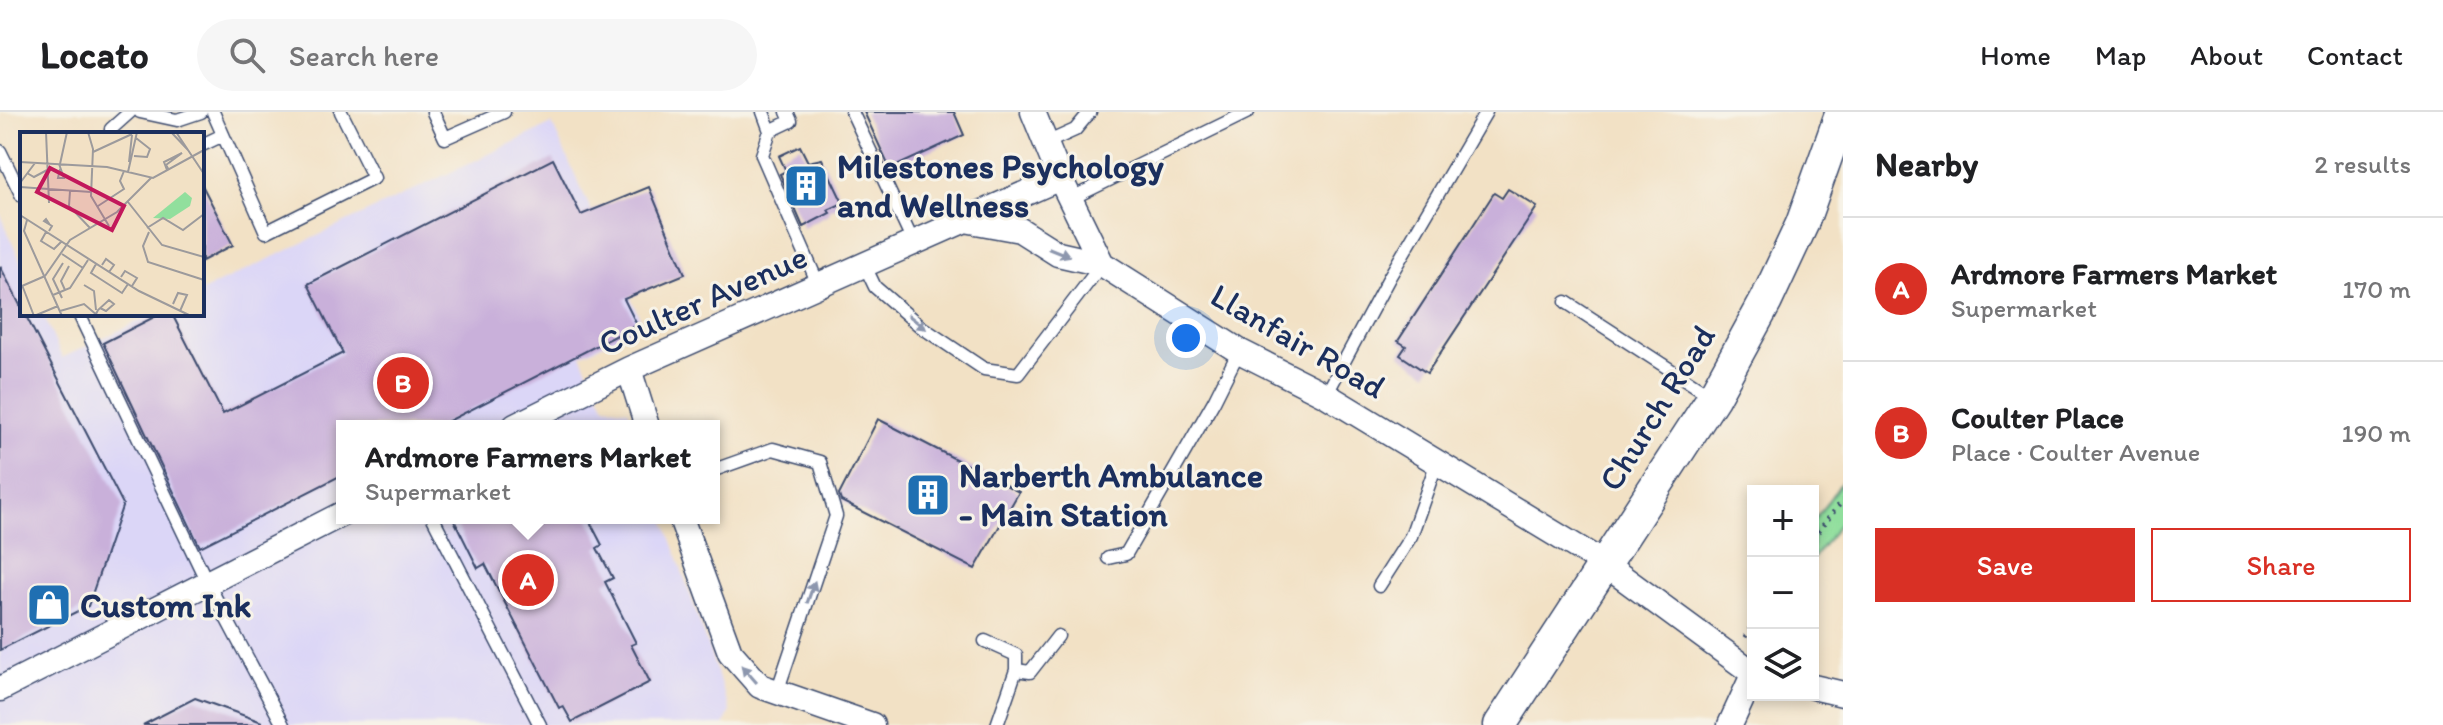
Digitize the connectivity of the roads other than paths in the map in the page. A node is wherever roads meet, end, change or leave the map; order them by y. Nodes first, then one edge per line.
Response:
1 (130, 112) edge
2 (140, 112) edge
3 (201, 112) edge
4 (213, 112) edge
5 (341, 112) edge
6 (433, 112) edge
7 (504, 112) edge
8 (763, 112) edge
9 (787, 112) edge
10 (852, 112) edge
11 (1033, 112) edge
12 (1090, 112) edge
13 (1248, 112) edge
14 (1486, 112) edge
15 (1842, 112) edge
16 (770, 131) junction
17 (111, 132) edge
18 (223, 135) junction
19 (1046, 143) junction
20 (204, 144) edge
21 (1, 156) edge
22 (1065, 189) junction
23 (20, 192) edge
24 (965, 220) junction
25 (914, 244) junction
26 (1102, 264) junction
27 (865, 266) junction
28 (819, 286) junction
29 (1566, 302) dead end
30 (80, 316) edge
31 (1239, 351) junction
32 (629, 369) junction
33 (1326, 395) junction
34 (1713, 398) junction
35 (527, 420) edge
36 (645, 420) edge
37 (1437, 462) junction
38 (720, 468) edge
39 (336, 517) edge
40 (436, 524) edge
41 (683, 524) edge
42 (1108, 558) dead end
43 (1603, 563) junction
44 (207, 582) junction
45 (1379, 586) dead end
46 (1058, 636) dead end
47 (985, 641) dead end
48 (1016, 670) junction
49 (1747, 670) edge
50 (1747, 687) edge
51 (1819, 688) edge
52 (0, 689) edge
53 (777, 692) junction
54 (1843, 694) edge
55 (283, 725) edge
56 (540, 725) edge
57 (872, 725) edge
58 (997, 725) edge
59 (1500, 725) edge
60 (1730, 725) edge

1 - 17 lane
2 - 3 lane
4 - 18 lane
5 - 18 lane
6 - 7 lane
8 - 16 lane
9 - 16 lane
10 - 25 lane
11 - 19 street
12 - 19 lane
13 - 22 lane
14 - 33 lane
15 - 34 street, Church Road
16 - 28 lane
18 - 20 lane
19 - 22 street
21 - 23 lane
22 - 24 street, Coulter Avenue
22 - 26 street
24 - 25 street, Coulter Avenue
24 -> 26 street
25 - 27 street, Coulter Avenue
27 -> 26 lane
26 - 31 street, Llanfair Road
27 - 28 street, Coulter Avenue
28 - 32 street, Coulter Avenue
29 - 34 lane
30 - 44 lane
31 - 33 street, Llanfair Road
31 - 42 lane
32 - 35 street, Coulter Avenue
32 - 36 street
33 - 37 street, Llanfair Road
34 - 43 street, Church Road
37 - 43 street, Llanfair Road
37 - 45 lane
53 -> 38 lane
39 - 44 street
40 - 56 lane
53 -> 41 street
43 - 49 street, Llanfair Road
43 - 59 street, Church Road
44 - 52 street
44 - 55 lane
46 - 48 lane
47 - 48 lane
48 - 58 lane
50 - 60 street
51 - 54 street
53 - 57 street

